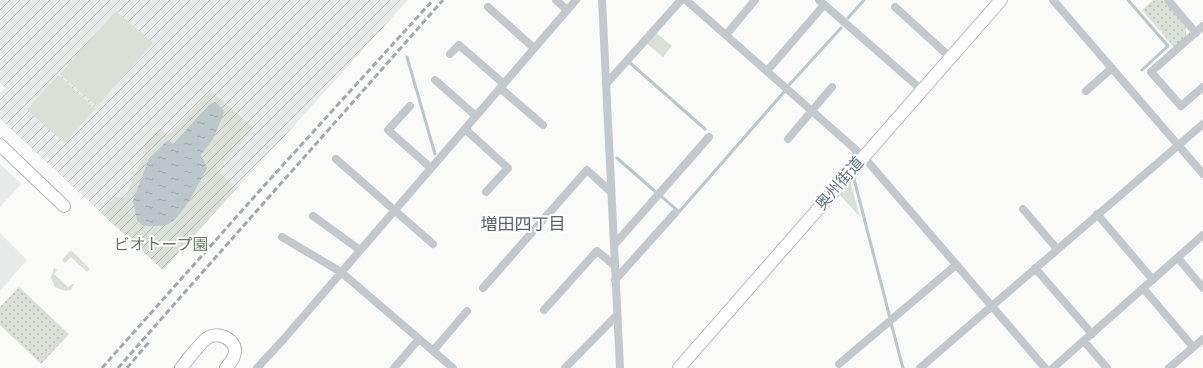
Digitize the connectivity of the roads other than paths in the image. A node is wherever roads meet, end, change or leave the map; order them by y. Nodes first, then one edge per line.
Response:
1 (556, 0) edge
2 (576, 0) edge
3 (602, 0) edge
4 (681, 0) edge
5 (686, 0) edge
6 (755, 0) edge
7 (1001, 0) edge
8 (1053, 0) edge
9 (1168, 0) edge
10 (822, 2) edge
11 (488, 7) dead end
12 (895, 7) dead end
13 (568, 10) junction
14 (1203, 26) edge
15 (1196, 33) junction
16 (726, 35) junction
17 (534, 48) junction
18 (450, 54) dead end
19 (951, 58) junction
20 (1112, 68) junction
21 (767, 71) junction
22 (435, 80) dead end
23 (606, 84) junction
24 (502, 86) junction
25 (832, 87) dead end
26 (1203, 87) edge
27 (923, 90) junction
28 (1086, 91) dead end
29 (410, 106) dead end
30 (812, 110) junction
31 (476, 116) junction
32 (1203, 124) edge
33 (543, 125) dead end
34 (465, 129) junction
35 (709, 137) dead end
36 (788, 139) dead end
37 (0, 145) edge
38 (1179, 146) junction
39 (863, 156) junction
40 (336, 159) dead end
41 (431, 168) junction
42 (1203, 174) edge
43 (486, 192) dead end
44 (611, 192) junction
45 (64, 206) dead end
46 (1023, 209) dead end
47 (394, 211) junction
48 (675, 213) dead end
49 (1097, 214) junction
50 (313, 216) dead end
51 (1203, 235) edge
52 (282, 237) dead end
53 (433, 244) dead end
54 (614, 245) junction
55 (1057, 249) junction
56 (360, 250) junction
57 (1178, 258) junction
58 (956, 264) junction
59 (615, 266) junction
60 (1035, 268) junction
61 (341, 272) junction
62 (615, 280) junction
63 (1153, 280) junction
64 (483, 288) dead end
65 (1143, 288) junction
66 (1203, 288) edge
67 (992, 306) junction
68 (544, 310) dead end
69 (467, 311) dead end
70 (617, 315) junction
71 (1092, 334) junction
72 (419, 339) junction
73 (1203, 339) edge
74 (1084, 341) junction
75 (1193, 347) junction
76 (433, 351) junction
77 (839, 364) dead end
78 (232, 366) edge
79 (181, 368) edge
80 (257, 368) edge
81 (394, 368) edge
82 (453, 368) edge
83 (565, 368) edge
84 (620, 368) edge
85 (679, 368) edge
86 (920, 368) edge
87 (1045, 368) edge
88 (1053, 368) edge
89 (1108, 368) edge
90 (1169, 368) edge

1 - 13 street
2 - 13 street
3 - 23 street
4 - 23 street
5 - 16 street
6 - 16 street
7 - 19 main road, 奥州街道
8 - 20 street
9 - 15 street
10 - 21 street
10 - 27 street
11 - 17 street
12 - 19 street
13 - 17 street
14 - 15 street
15 - 26 street
16 - 21 street
17 - 24 street
18 - 24 street
19 - 27 main road, 奥州街道
20 - 28 street
20 - 38 street
21 - 30 street
22 - 31 street
23 - 44 street
24 - 31 street
24 - 33 street
25 - 30 street
27 - 39 main road, 奥州街道
29 - 41 street
30 - 36 street
30 - 39 street
31 - 34 street
32 - 38 street
34 - 41 street
34 - 43 street
35 - 54 street
37 - 45 main road
38 - 42 street
38 - 49 street
39 - 58 street
39 - 85 main road, 奥州街道
40 - 47 street
41 - 47 street
44 - 54 street
44 - 64 street
46 - 55 street
47 - 53 street
47 - 56 street
48 - 62 street
49 - 55 street
49 - 63 street
50 - 56 street
51 - 57 street
52 - 61 street
54 - 59 street
55 - 60 street
56 - 61 street
57 - 63 street
57 - 66 street
58 - 67 street
58 - 77 street
59 - 62 street
59 - 68 street
60 - 67 street
60 - 71 street
61 - 72 street
61 - 80 street
62 - 70 street
63 - 65 street
65 - 71 street
65 - 75 street
67 - 86 street
67 - 87 street
69 - 76 street
70 - 83 street
70 - 84 street
71 - 74 street
72 - 76 street
72 - 81 street
73 - 75 street
74 - 88 street
74 - 89 street
75 - 90 street
76 - 82 street
78 - 79 main road

